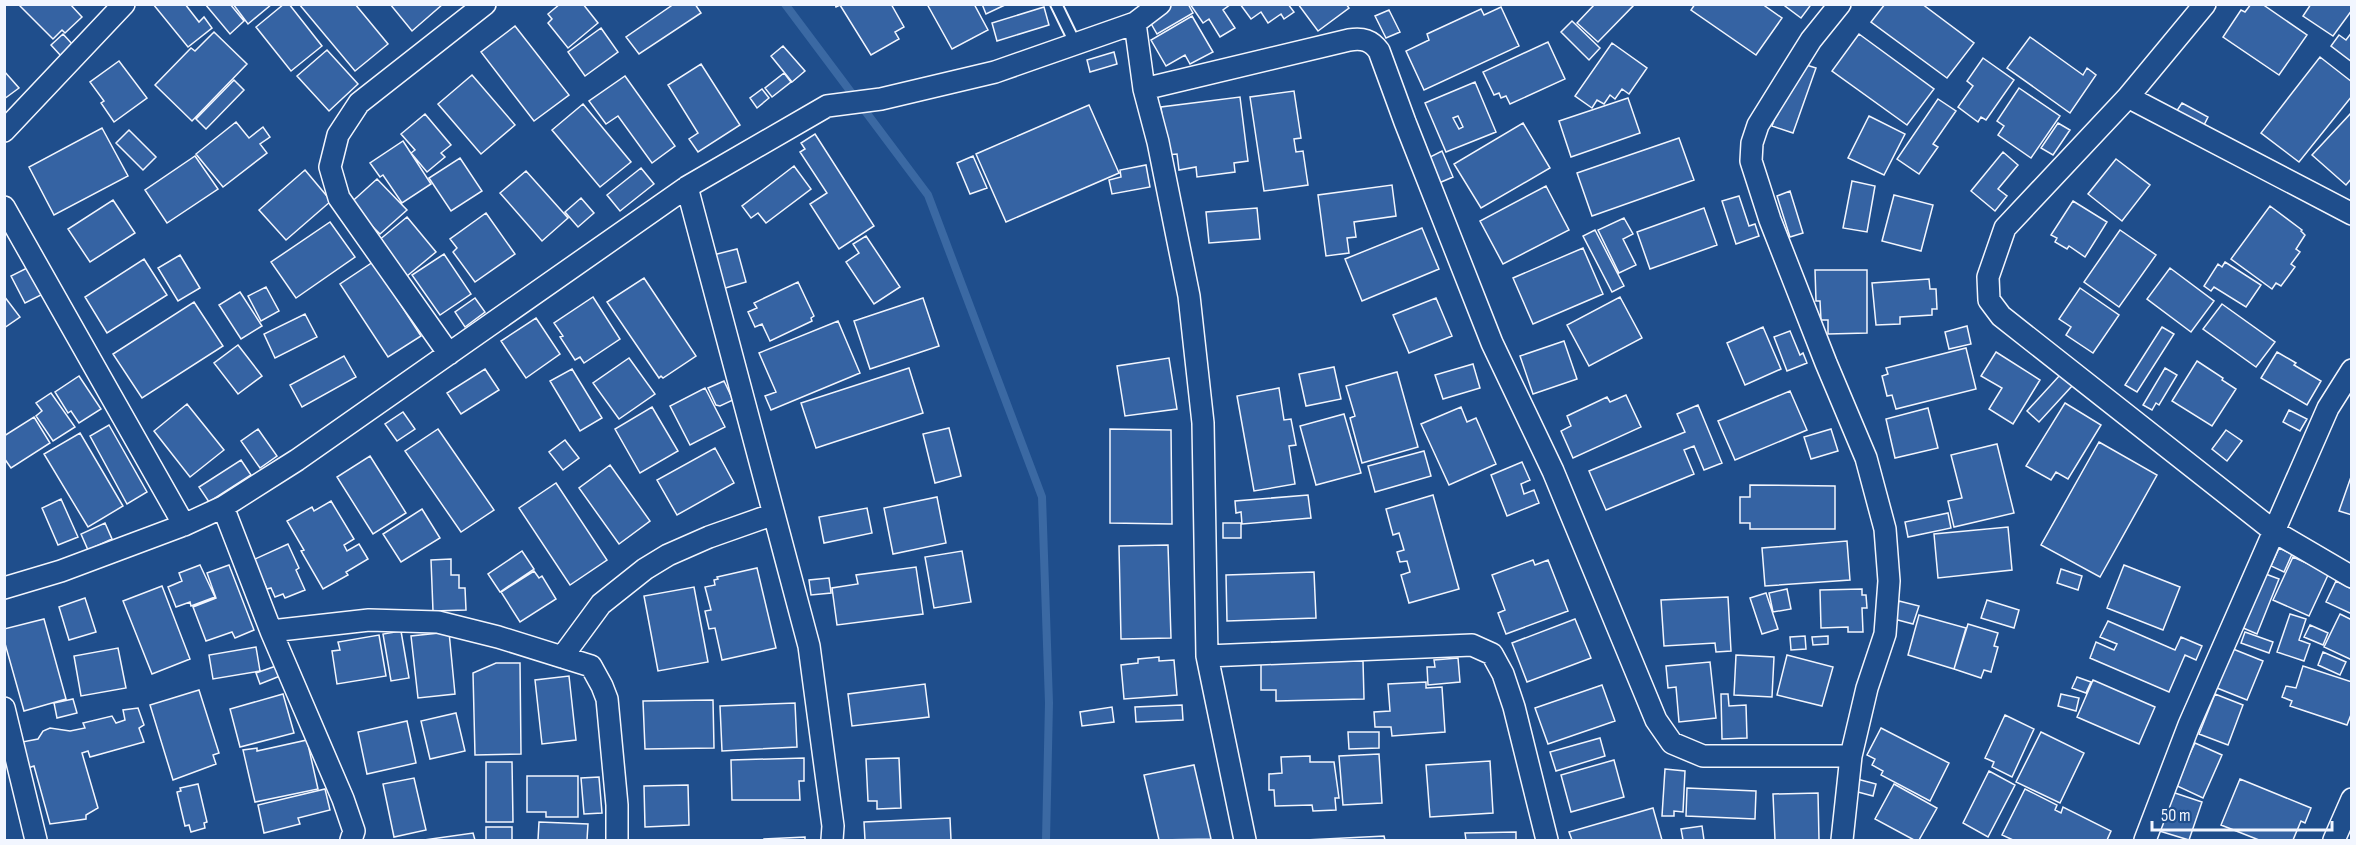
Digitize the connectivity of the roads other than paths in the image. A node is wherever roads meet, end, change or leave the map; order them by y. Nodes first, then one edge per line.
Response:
1 (124, 4) edge
2 (485, 4) edge
3 (1056, 4) edge
4 (1161, 4) edge
5 (1840, 4) edge
6 (2205, 4) edge
7 (1135, 23) junction
8 (1075, 43) junction
9 (1144, 89) junction
10 (2128, 97) junction
11 (4, 131) edge
12 (687, 187) junction
13 (4, 207) edge
14 (2352, 214) edge
15 (449, 354) junction
16 (2352, 370) edge
17 (223, 507) junction
18 (774, 513) junction
19 (184, 525) junction
20 (2275, 532) junction
21 (2352, 577) edge
22 (4, 588) edge
23 (271, 631) junction
24 (1207, 656) junction
25 (562, 657) junction
26 (4, 708) edge
27 (1851, 756) junction
28 (2352, 799) edge
29 (36, 840) edge
30 (351, 840) edge
31 (617, 840) edge
32 (832, 840) edge
33 (1245, 840) edge
34 (1546, 840) edge
35 (1842, 840) edge
36 (2145, 840) edge
37 (2334, 840) edge

1 - 11 street
2 - 15 street
3 - 8 lane
4 - 7 street
5 - 27 street
6 - 10 street
7 - 8 street
7 - 9 street
8 - 12 street
9 - 24 street
9 - 27 street
10 - 14 street
10 - 20 street
12 - 15 street
12 - 18 street
13 - 19 street
15 - 17 street
16 - 20 street
17 - 19 street
17 - 23 street
18 - 25 street
18 - 32 street
19 - 22 street
20 - 21 street
20 - 36 street
23 - 25 street
23 - 30 street
24 - 33 street
24 - 34 street
25 - 31 street
26 - 29 street
27 - 35 street
28 - 37 street

